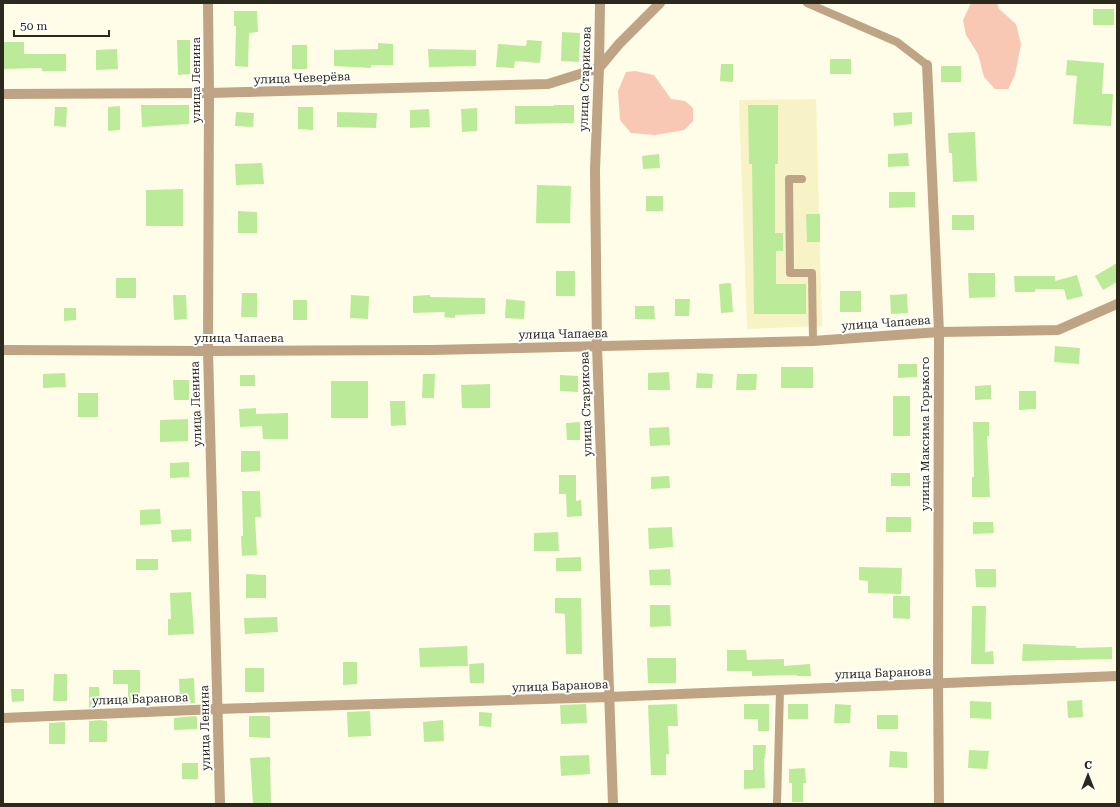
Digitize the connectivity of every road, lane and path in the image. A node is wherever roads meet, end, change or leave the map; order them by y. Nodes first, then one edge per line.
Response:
1 (208, 3) edge
2 (600, 3) edge
3 (660, 3) edge
4 (807, 3) edge
5 (927, 65) joint
6 (599, 68) junction
7 (3, 94) edge
8 (210, 94) junction
9 (802, 179) dead end
10 (1117, 304) edge
11 (939, 332) junction
12 (813, 340) junction
13 (597, 346) junction
14 (3, 350) edge
15 (208, 351) junction
16 (1117, 676) edge
17 (938, 684) junction
18 (780, 690) junction
19 (609, 697) junction
20 (217, 709) junction
21 (3, 718) edge
22 (220, 804) edge
23 (614, 804) edge
24 (777, 804) edge
25 (939, 804) edge

1 - 8 street, улица Ленина
2 - 6 street, улица Старикова
3 - 6 street
4 - 5 lane
5 - 11 street, улица Максима Горького
6 - 8 street, улица Чеверёва
6 - 13 street, улица Старикова
7 - 8 street, улица Чеверёва
8 - 15 street, улица Ленина
9 - 12 lane
10 - 11 street, улица Чапаева
11 - 12 street, улица Чапаева
11 - 17 street, улица Максима Горького
12 - 13 street, улица Чапаева
13 - 15 street, улица Чапаева
13 - 19 street, улица Старикова
14 - 15 street, улица Чапаева
15 - 20 street, улица Ленина
16 - 17 street, улица Баранова
17 - 18 street, улица Баранова
17 - 25 street, улица Максима Горького
18 - 19 street, улица Баранова
18 - 24 lane
19 - 20 street, улица Баранова
19 - 23 street, улица Старикова
20 - 21 street, улица Баранова
20 - 22 street, улица Ленина

